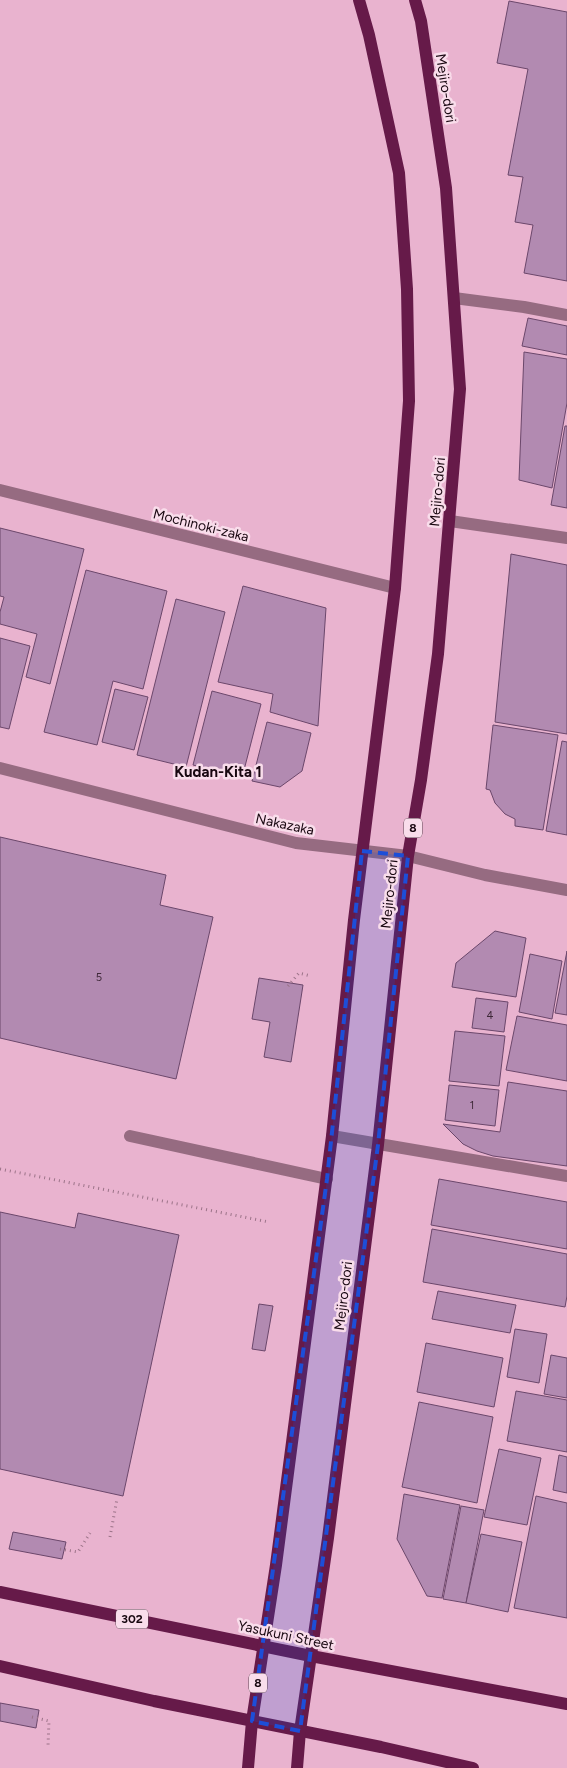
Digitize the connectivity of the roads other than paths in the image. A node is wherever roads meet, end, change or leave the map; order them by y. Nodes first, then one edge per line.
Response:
1 (359, 0) edge
2 (415, 0) edge
3 (454, 298) junction
4 (567, 315) edge
5 (0, 490) edge
6 (450, 520) junction
7 (567, 538) edge
8 (395, 588) junction
9 (0, 768) edge
10 (362, 851) junction
11 (408, 856) junction
12 (567, 890) edge
13 (130, 1136) dead end
14 (332, 1136) junction
15 (378, 1144) junction
16 (567, 1176) edge
17 (327, 1179) junction
18 (0, 1592) edge
19 (264, 1646) junction
20 (311, 1656) junction
21 (0, 1666) edge
22 (567, 1704) edge
23 (252, 1721) junction
24 (300, 1731) junction
25 (248, 1768) edge
26 (297, 1768) edge
27 (473, 1768) edge

1 - 8 main road, 8
2 - 3 main road, Mejiro-dori / 8
3 - 4 street
3 - 6 main road, Mejiro-dori / 8
5 - 8 street, Mochinoki-zaka
6 - 7 street
6 - 11 main road, Mejiro-dori / 8
8 - 10 main road, 8
9 - 10 street, Nakazaka
10 - 11 street, Nakazaka
10 - 14 main road, 8
11 - 12 street, Nakazaka
11 - 15 main road, Mejiro-dori / 8
13 - 17 street
14 - 15 street
14 - 17 main road, 8
15 - 16 street
15 - 20 main road, Mejiro-dori / 8
17 - 19 main road, 8
18 - 19 main road, Yasukuni Street / 302
19 - 20 main road, Yasukuni Street / 302
19 - 23 main road, 8
20 - 22 main road, Yasukuni Street / 302
20 - 24 main road, Mejiro-dori / 8
21 - 23 main road
23 - 24 main road
23 - 25 main road
24 - 26 main road, Mejiro-dori
24 - 27 main road

